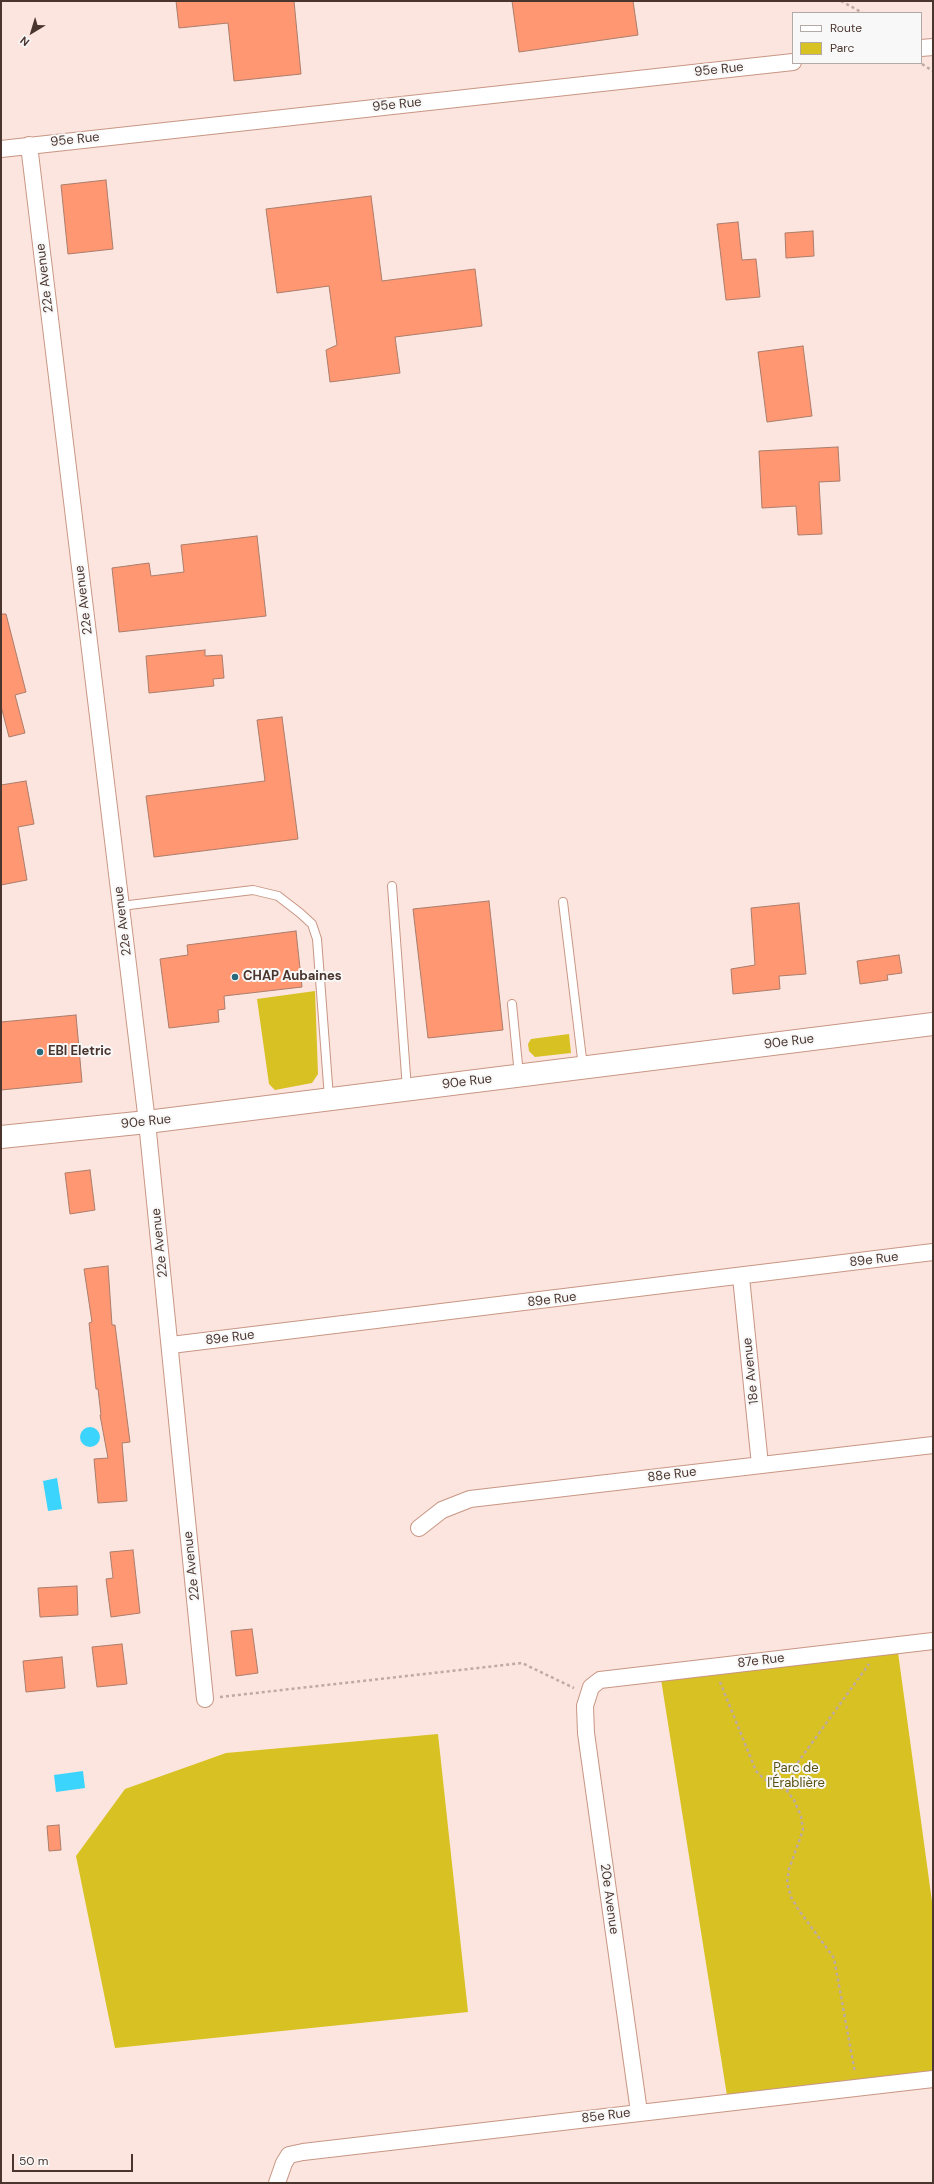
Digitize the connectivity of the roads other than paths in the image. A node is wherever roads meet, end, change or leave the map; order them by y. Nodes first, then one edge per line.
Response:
1 (933, 47) edge
2 (922, 48) edge
3 (792, 62) edge
4 (29, 145) junction
5 (1, 149) edge
6 (392, 886) dead end
7 (563, 902) dead end
8 (121, 906) junction
9 (512, 1004) dead end
10 (933, 1024) edge
11 (583, 1068) junction
12 (519, 1076) junction
13 (407, 1089) junction
14 (329, 1099) junction
15 (147, 1122) junction
16 (1, 1137) edge
17 (933, 1252) edge
18 (741, 1277) junction
19 (171, 1346) junction
20 (933, 1445) edge
21 (760, 1465) junction
22 (419, 1528) dead end
23 (933, 1641) edge
24 (590, 1691) joint
25 (205, 1699) road end
26 (933, 2079) edge
27 (639, 2112) junction
28 (277, 2183) edge

1 - 2 street
3 - 4 street, 95e Rue
4 - 5 street, 95e Rue
4 - 8 street, 22e Avenue
6 - 13 lane
7 - 11 lane
8 - 14 lane
8 - 15 street, 22e Avenue
9 - 12 lane
10 - 11 street, 90e Rue
11 - 12 street, 90e Rue
12 - 13 street, 90e Rue
13 - 14 street, 90e Rue
14 - 15 street, 90e Rue
15 - 16 street, 90e Rue
15 - 19 street, 22e Avenue
17 - 18 street, 89e Rue
18 - 19 street, 89e Rue
18 - 21 street, 18e Avenue
19 - 25 street, 22e Avenue
20 - 21 street, 88e Rue
21 - 22 street, 88e Rue
23 - 24 street, 87e Rue
24 - 27 street, 20e Avenue
26 - 27 street, 85e Rue
27 - 28 street, 85e Rue

